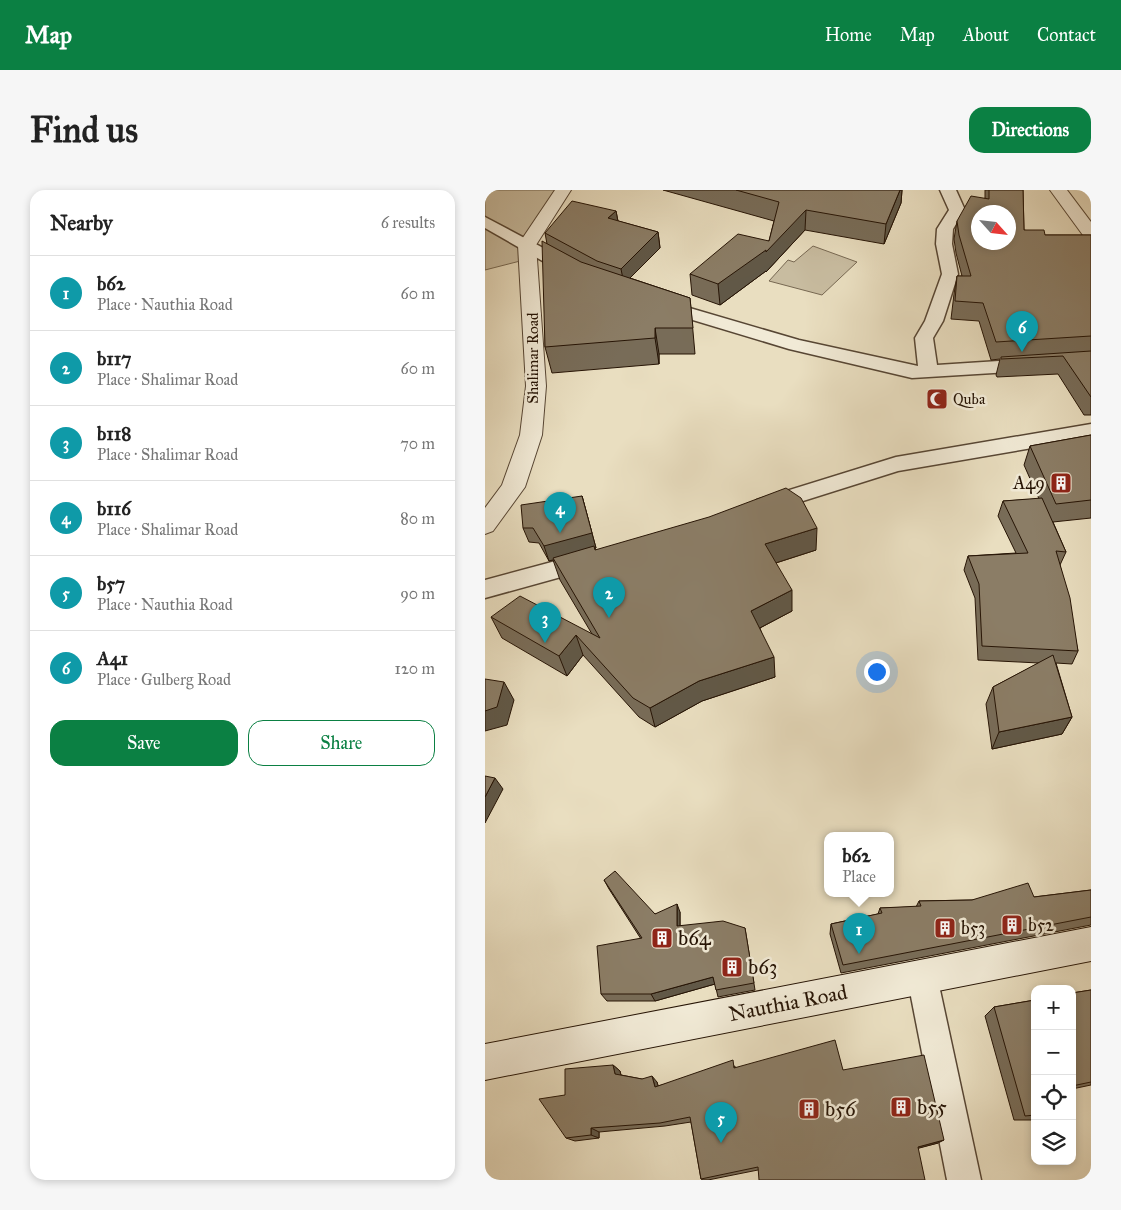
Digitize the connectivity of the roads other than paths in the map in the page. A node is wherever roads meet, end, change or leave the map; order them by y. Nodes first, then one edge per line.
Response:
1 (563, 190) edge
2 (948, 190) edge
3 (1058, 190) edge
4 (485, 222) edge
5 (1091, 234) edge
6 (527, 245) junction
7 (585, 278) edge
8 (646, 300) edge
9 (1091, 361) edge
10 (928, 371) junction
11 (1091, 431) edge
12 (748, 510) edge
13 (485, 525) edge
14 (608, 555) edge
15 (485, 589) edge
16 (1091, 944) edge
17 (922, 976) junction
18 (485, 1062) edge
19 (964, 1180) edge

1 - 6 street
2 - 10 street
3 - 5 street
4 - 6 street
6 - 7 street
6 - 13 street, Shalimar Road
8 - 10 street
9 - 10 street
11 - 12 street
14 - 15 street
16 - 17 street, Nauthia Road
17 - 18 street, Nauthia Road
17 - 19 street

